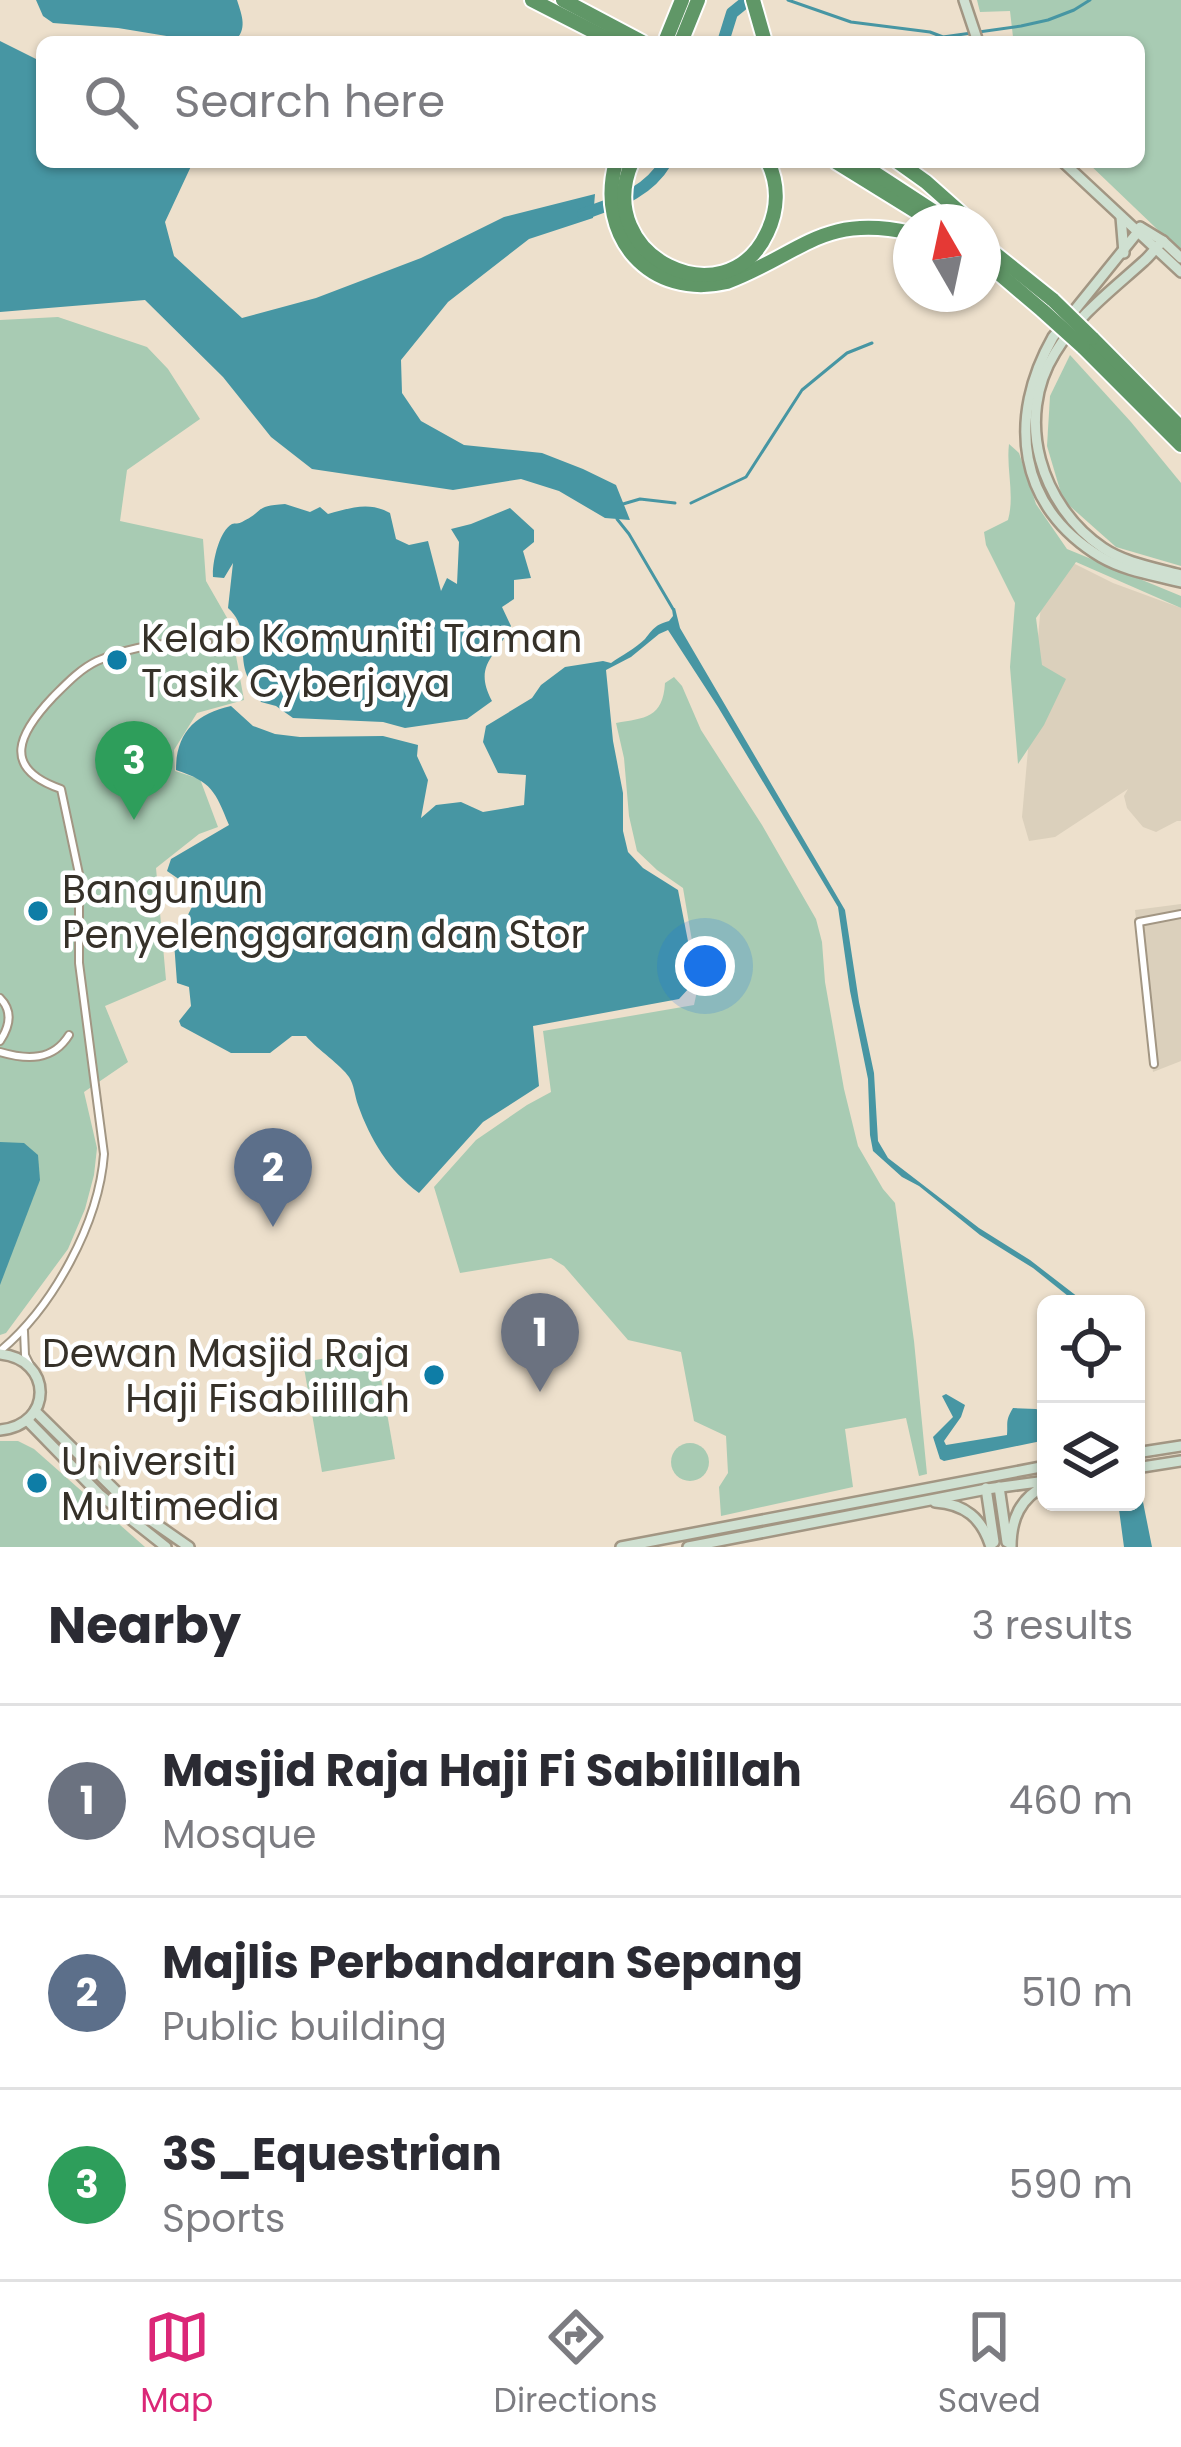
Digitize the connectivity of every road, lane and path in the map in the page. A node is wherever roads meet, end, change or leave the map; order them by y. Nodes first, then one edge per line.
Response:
1 (563, 0) edge
2 (682, 0) edge
3 (698, 0) edge
4 (753, 0) edge
5 (537, 2) edge
6 (965, 6) edge
7 (587, 36) edge
8 (602, 36) edge
9 (631, 36) edge
10 (667, 36) edge
11 (683, 36) edge
12 (763, 36) edge
13 (976, 36) edge
14 (615, 168) edge
15 (630, 168) edge
16 (770, 168) edge
17 (846, 168) edge
18 (867, 168) edge
19 (906, 168) edge
20 (1072, 168) edge
21 (1073, 168) edge
22 (904, 204) edge
23 (922, 204) edge
24 (951, 204) edge
25 (1121, 216) junction
26 (620, 218) junction
27 (893, 230) edge
28 (1140, 230) junction
29 (1126, 249) junction
30 (1155, 249) junction
31 (1001, 265) edge
32 (1179, 265) edge
33 (1001, 268) edge
34 (1133, 269) junction
35 (1001, 285) edge
36 (1029, 298) junction
37 (1048, 305) junction
38 (1088, 343) junction
39 (1181, 428) edge
40 (1181, 445) edge
41 (1181, 579) edge
42 (208, 642) dead end
43 (1181, 914) edge
44 (0, 998) edge
45 (69, 1035) dead end
46 (0, 1041) edge
47 (0, 1052) edge
48 (1154, 1064) dead end
49 (25, 1328) junction
50 (0, 1352) edge
51 (32, 1368) junction
52 (35, 1411) junction
53 (28, 1421) junction
54 (0, 1430) edge
55 (1181, 1446) edge
56 (1145, 1452) edge
57 (1181, 1461) edge
58 (1145, 1466) edge
59 (1037, 1467) edge
60 (997, 1474) junction
61 (984, 1476) junction
62 (1037, 1484) edge
63 (999, 1487) junction
64 (1037, 1489) edge
65 (987, 1490) junction
66 (908, 1504) junction
67 (166, 1547) edge
68 (189, 1547) edge
69 (621, 1547) edge
70 (688, 1547) edge
71 (993, 1547) edge
72 (1009, 1547) edge

1 - 9 highway
2 - 10 highway
3 - 11 highway
4 - 12 highway
5 - 7 highway
5 - 8 highway
6 - 13 main road
14 - 26 highway
15 - 26 highway
16 - 26 highway
17 - 22 highway
18 - 23 highway
19 - 24 highway
20 - 25 main road
21 - 28 main road
25 - 28 main road
25 - 29 main road
26 - 27 highway
28 - 29 main road
28 - 30 main road
29 - 30 main road
29 - 41 main road
30 - 32 main road
30 - 34 main road
31 - 37 highway
32 - 34 main road
33 - 36 highway
34 - 41 main road
35 - 36 highway
36 - 37 highway
37 - 38 highway, bridge
38 - 39 highway
38 - 40 highway
42 - 49 street
43 - 48 street
44 - 46 street
45 - 47 street
49 - 50 street
49 - 51 street
50 - 51 main road
51 - 52 main road
52 - 53 main road
52 - 68 main road
53 - 54 main road
53 - 67 main road
55 - 56 main road
57 - 58 main road
59 - 60 main road
60 - 61 main road
60 - 63 main road
61 - 65 main road
61 - 69 main road
62 - 63 main road
63 - 65 main road
63 - 72 main road
64 - 72 main road
65 - 66 main road
65 - 71 main road
66 - 70 main road
66 - 71 main road

